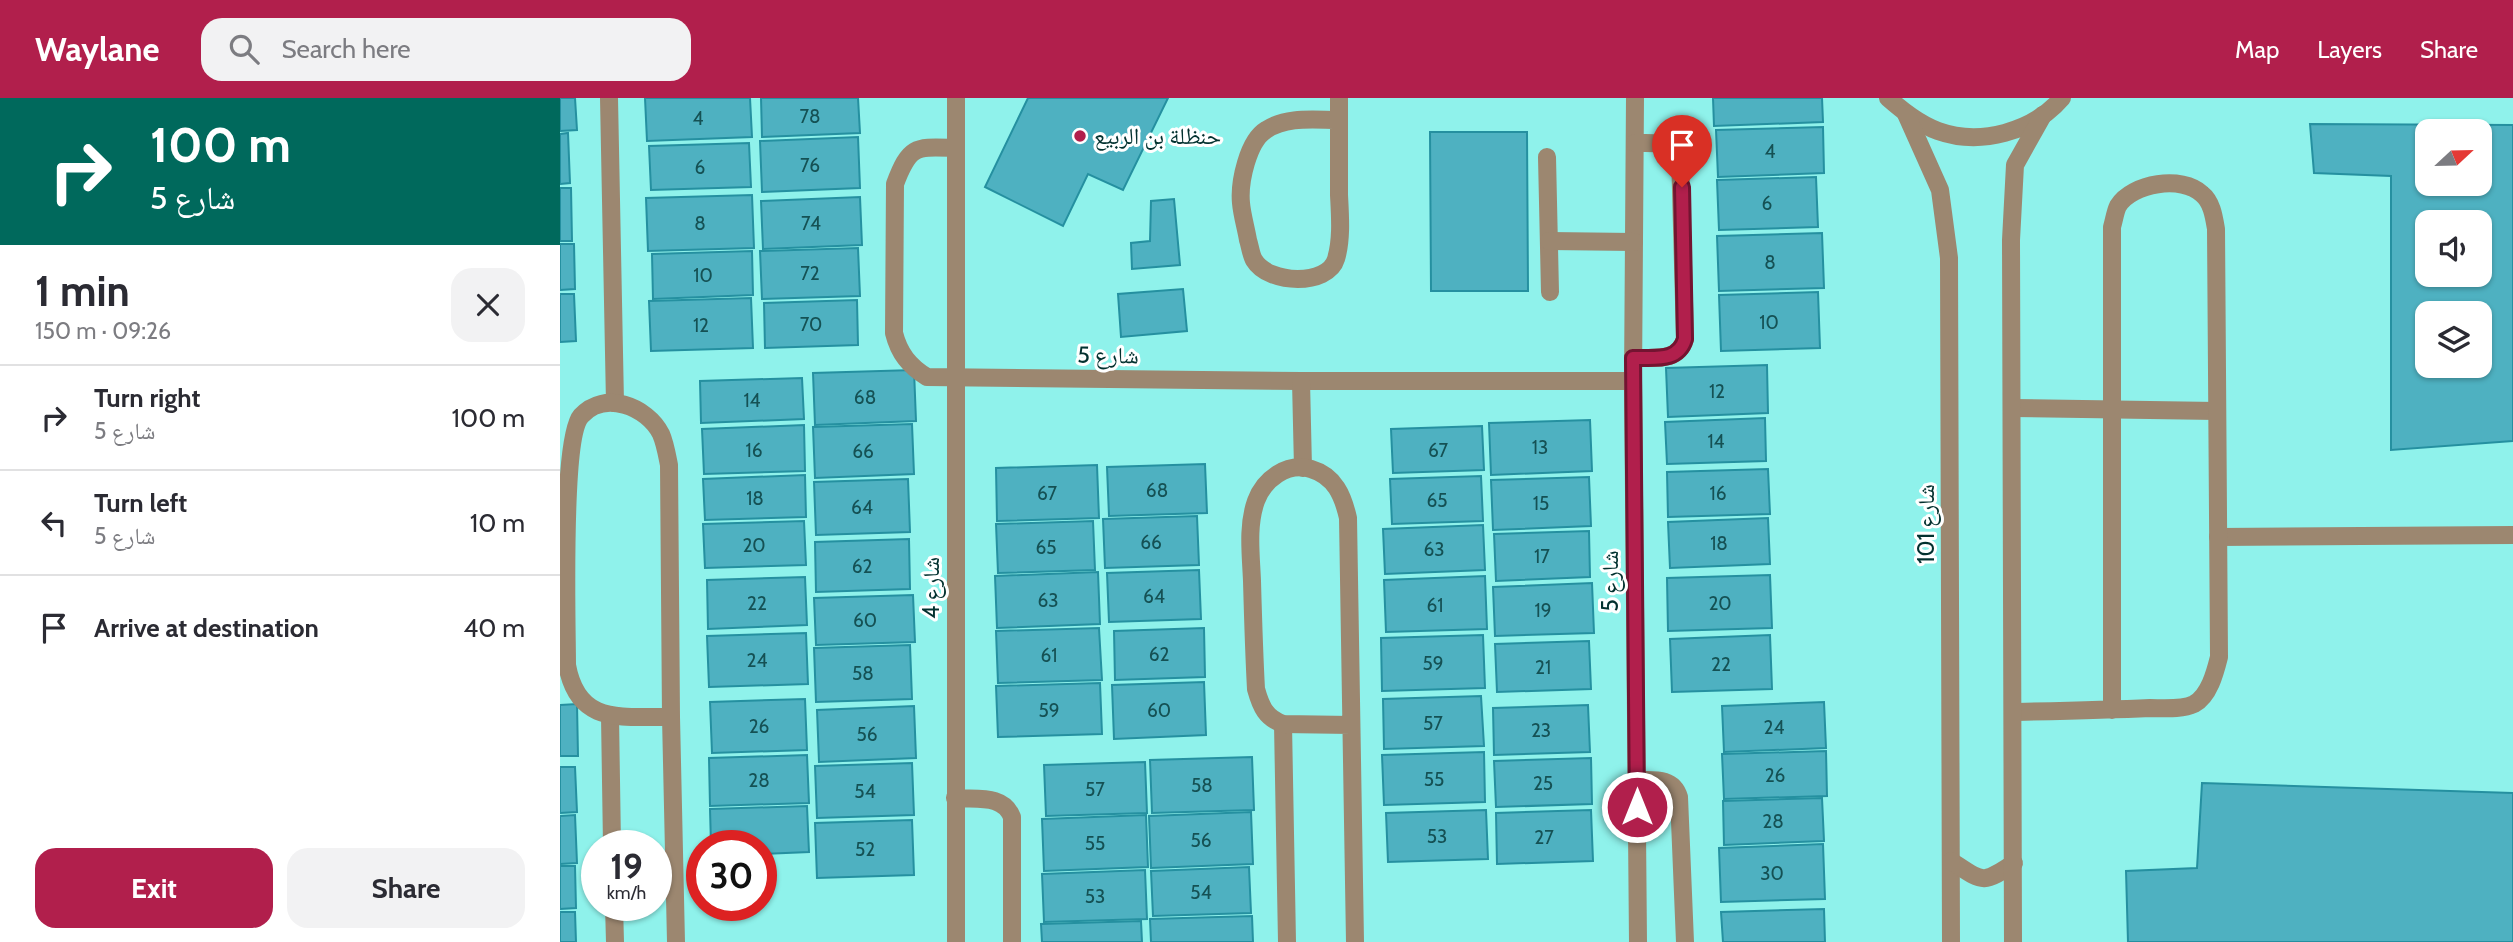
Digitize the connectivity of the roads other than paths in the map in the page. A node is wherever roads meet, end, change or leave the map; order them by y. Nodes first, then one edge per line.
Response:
1 (608, 98) edge
2 (956, 98) edge
3 (1339, 98) edge
4 (1635, 98) edge
5 (1888, 98) edge
6 (2062, 98) edge
7 (1906, 114) junction
8 (2043, 115) junction
9 (1339, 120) junction
10 (1635, 143) junction
11 (956, 148) junction
12 (1548, 157) dead end
13 (1549, 241) junction
14 (1633, 243) junction
15 (1550, 292) dead end
16 (1633, 358) junction
17 (956, 378) junction
18 (1301, 381) junction
19 (1633, 381) junction
20 (615, 403) junction
21 (2012, 408) junction
22 (2111, 410) junction
23 (2217, 411) junction
24 (1303, 468) junction
25 (2513, 535) edge
26 (2218, 537) junction
27 (2112, 710) junction
28 (2014, 712) junction
29 (610, 716) junction
30 (671, 717) junction
31 (1283, 724) junction
32 (1351, 725) junction
33 (1636, 780) junction
34 (956, 799) junction
35 (612, 830) edge
36 (1951, 861) junction
37 (2014, 863) junction
38 (614, 921) edge
39 (615, 942) edge
40 (676, 942) edge
41 (956, 942) edge
42 (1012, 942) edge
43 (1287, 942) edge
44 (1355, 942) edge
45 (1638, 942) edge
46 (1685, 942) edge
47 (1951, 942) edge
48 (2013, 942) edge

1 - 20 street
2 - 11 street, شارع 4
3 - 9 street
4 - 10 street, شارع 5
5 - 7 street
6 - 8 street
7 - 8 street
7 - 36 street, شارع 101
8 - 21 street
9 - 9 street
10 - 14 street, شارع 5
10 - 16 street
11 - 17 street, شارع 4
11 - 17 street
12 - 13 street
13 - 14 street
13 - 15 street
14 - 16 street, شارع 5
16 - 19 street, شارع 5
17 - 18 street, شارع 5
17 - 34 street, شارع 4
18 - 19 street, شارع 5
18 - 24 street
19 - 33 street, شارع 5
20 - 29 street
20 - 30 street
21 - 22 street
21 - 28 street
22 - 23 street
22 - 23 street
22 - 27 street
23 - 26 street
24 - 31 street
24 - 32 street
25 - 26 street
26 - 27 street
27 - 28 street
28 - 37 street
29 - 30 street
29 - 35 street
30 - 40 street
31 - 32 street
31 - 43 street
32 - 44 street
33 - 45 street, شارع 5
33 - 46 street
34 - 41 street, شارع 4
34 - 42 street
36 - 37 street
36 - 47 street, شارع 101
37 - 48 street
38 - 39 street

